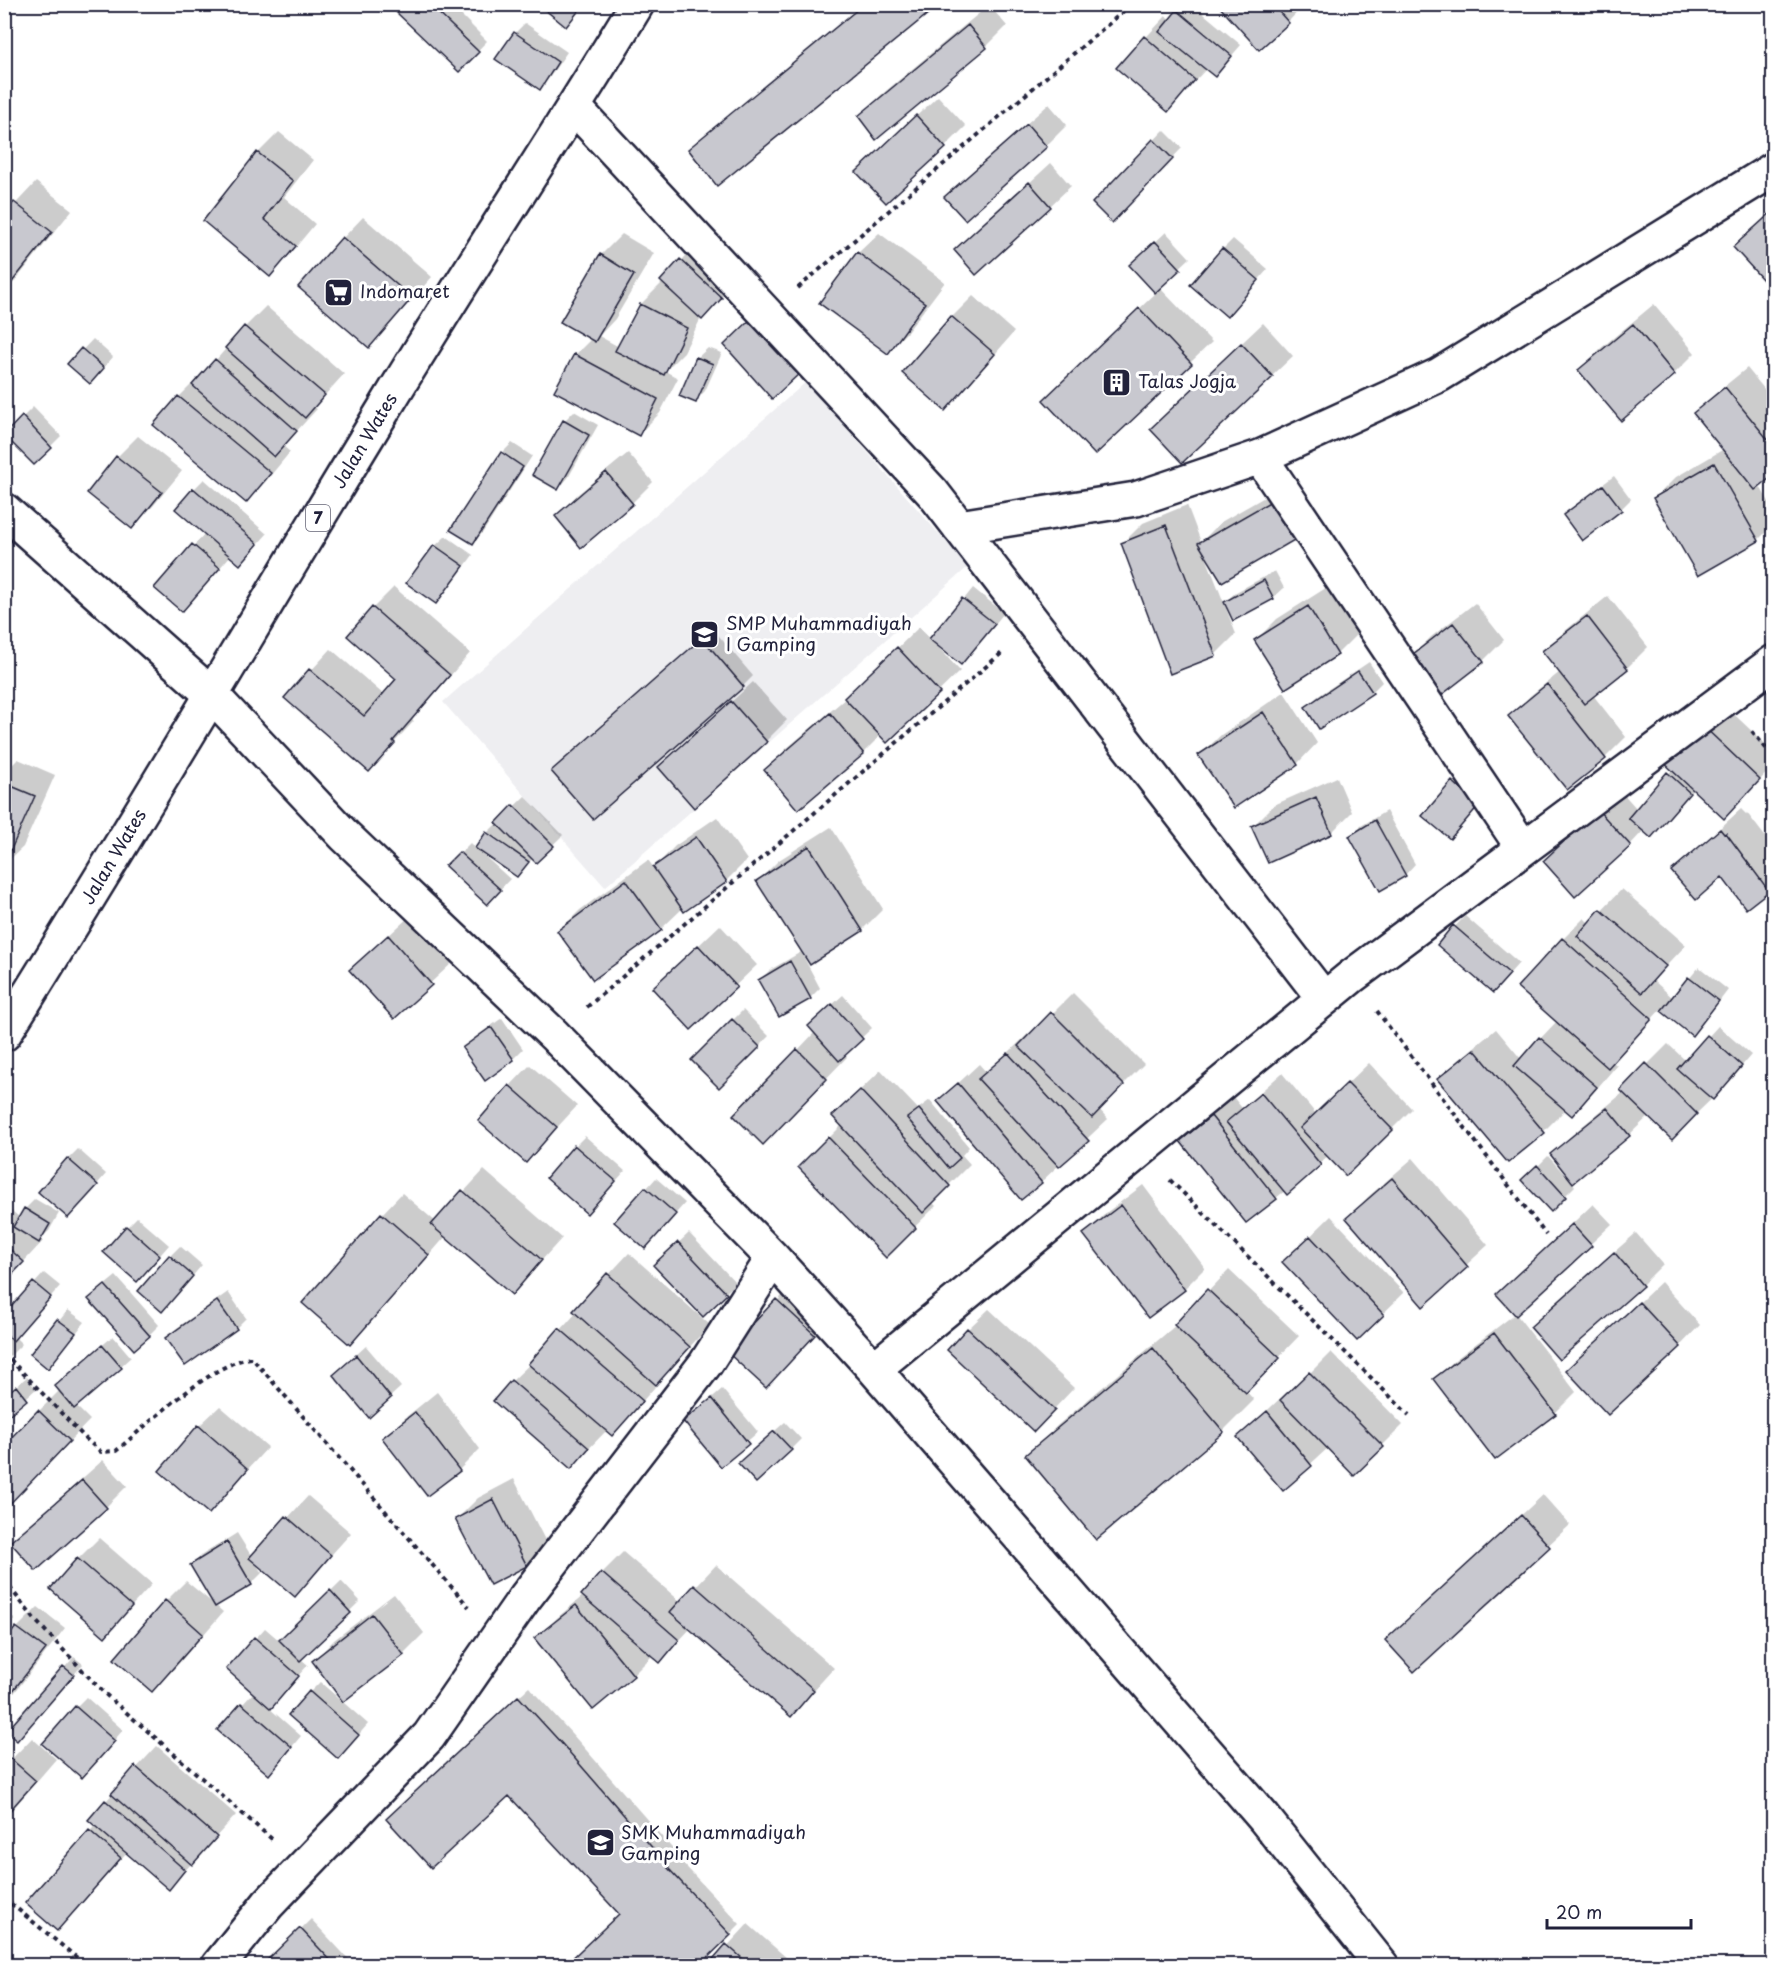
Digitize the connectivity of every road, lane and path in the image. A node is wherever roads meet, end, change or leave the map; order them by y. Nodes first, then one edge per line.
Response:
1 (637, 4) edge
2 (1132, 4) edge
3 (575, 108) junction
4 (1773, 169) edge
5 (768, 314) junction
6 (1260, 457) junction
7 (4, 510) edge
8 (959, 527) junction
9 (1035, 625) junction
10 (1773, 662) edge
11 (212, 695) junction
12 (1523, 848) junction
13 (1351, 977) junction
14 (1324, 999) junction
15 (4, 1034) edge
16 (554, 1035) junction
17 (1139, 1150) junction
18 (1546, 1235) dead end
19 (773, 1258) junction
20 (4, 1353) edge
21 (874, 1369) junction
22 (1409, 1415) dead end
23 (4, 1580) edge
24 (497, 1640) junction
25 (304, 1867) junction
26 (4, 1898) edge
27 (87, 1965) edge
28 (218, 1965) edge
29 (1382, 1965) edge

1 - 3 main road, Jalan Wates / 7
2 - 5 path
3 - 5 main road
3 - 11 main road, Jalan Wates / 7
4 - 6 main road
5 - 8 main road
6 - 8 main road
6 - 12 main road
7 - 11 main road
8 - 9 main road
9 - 14 main road
9 - 16 path
10 - 12 main road
11 - 15 main road, Jalan Wates / 7
11 - 16 main road
12 - 13 main road
13 - 14 main road
13 - 18 path
14 - 17 main road
16 - 19 main road
17 - 21 main road
17 - 22 path
19 - 21 main road
19 - 24 main road
20 - 24 path
21 - 29 main road
23 - 25 path
24 - 25 main road
25 - 28 main road
26 - 27 path

